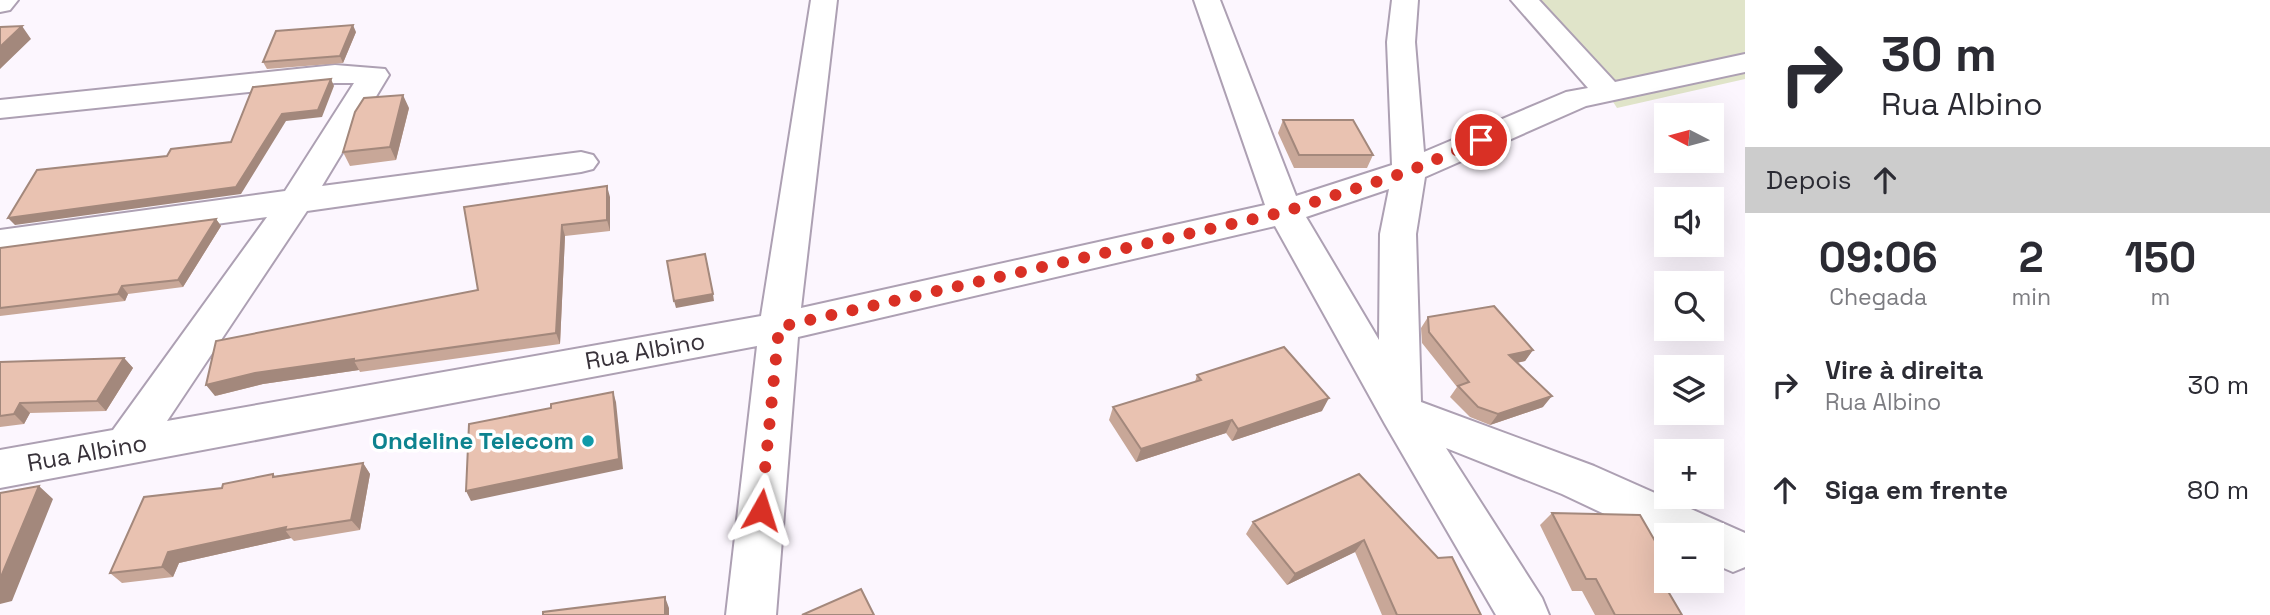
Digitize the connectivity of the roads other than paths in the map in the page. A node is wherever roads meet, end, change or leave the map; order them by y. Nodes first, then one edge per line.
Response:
1 (5, 0) edge
2 (824, 0) edge
3 (1208, 0) edge
4 (1405, 0) edge
5 (1524, 0) edge
6 (0, 4) edge
7 (1745, 63) edge
8 (1608, 92) junction
9 (0, 109) edge
10 (581, 162) dead end
11 (1409, 171) junction
12 (294, 204) junction
13 (1284, 212) junction
14 (1, 243) edge
15 (779, 327) junction
16 (1400, 412) junction
17 (127, 445) junction
18 (0, 469) edge
19 (1673, 523) edge
20 (751, 615) edge
21 (1524, 615) edge

1 - 6 street
2 - 15 street
3 - 13 street
4 - 11 street
5 - 8 street
7 - 8 street, Rua Albino
8 - 11 street, Rua Albino
9 - 12 street
10 - 12 street
11 - 13 street, Rua Albino
11 - 16 street
12 - 14 street
12 - 17 street
13 - 15 street, Rua Albino
13 - 16 street
15 - 17 street, Rua Albino
15 - 20 street
16 - 19 street
16 - 21 street
17 - 18 street, Rua Albino

